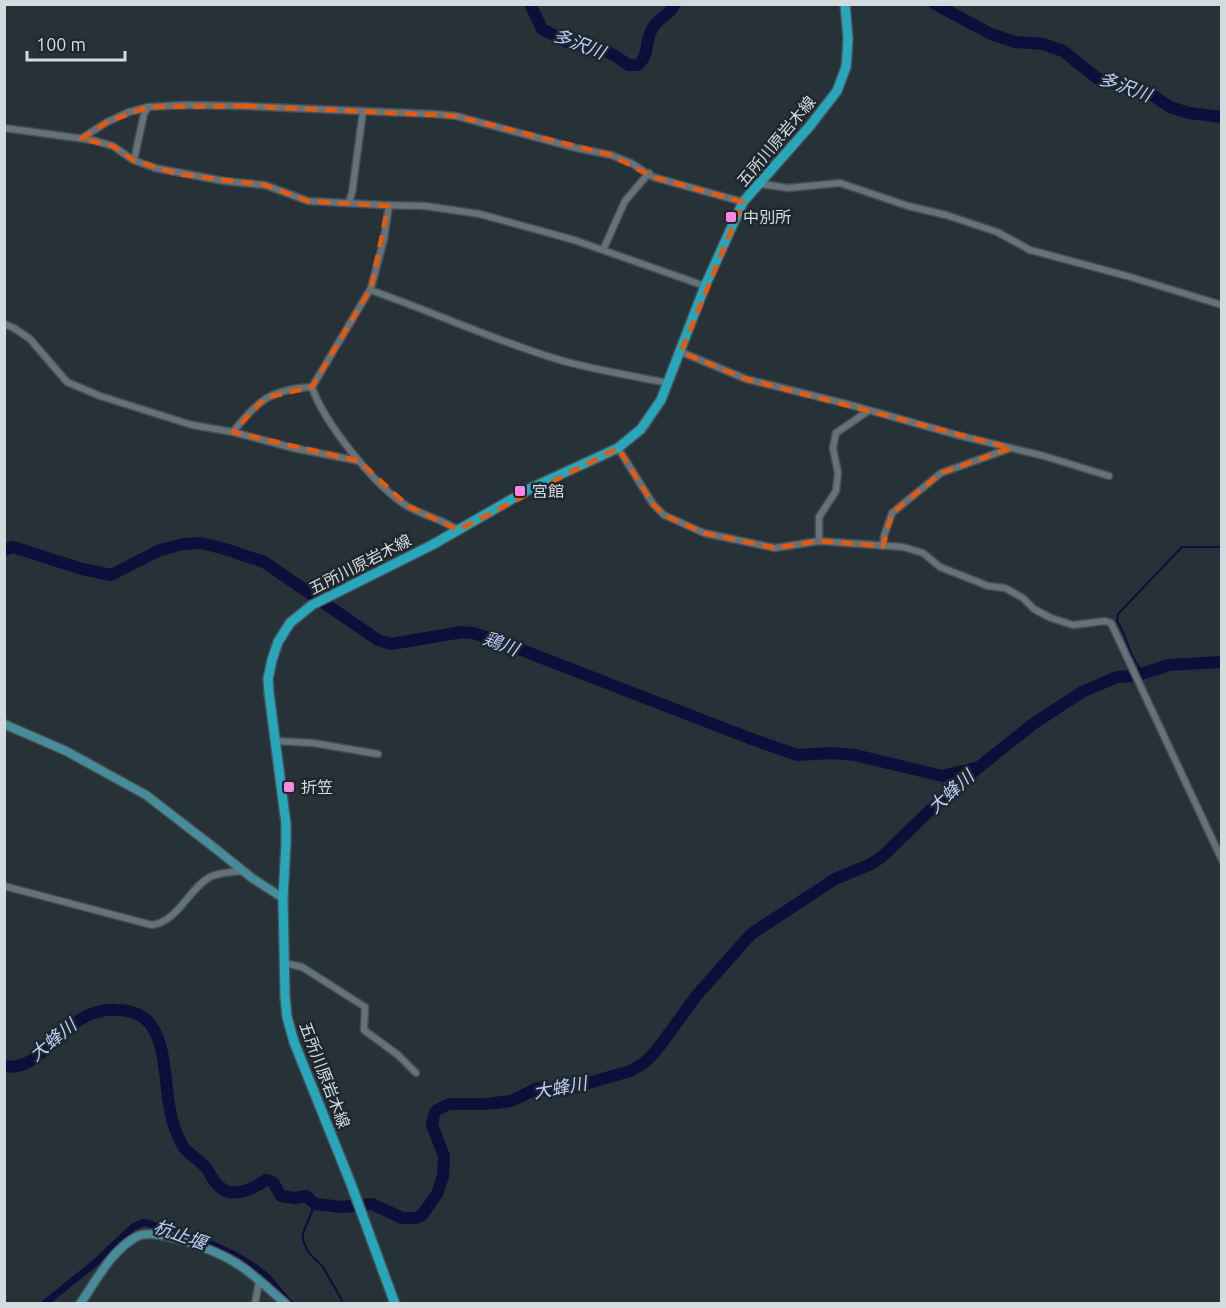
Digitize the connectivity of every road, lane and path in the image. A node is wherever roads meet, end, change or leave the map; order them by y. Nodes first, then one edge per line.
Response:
1 (845, 4) edge
2 (148, 107) junction
3 (363, 111) junction
4 (4, 128) edge
5 (81, 139) junction
6 (134, 160) junction
7 (649, 173) junction
8 (761, 184) junction
9 (349, 202) junction
10 (743, 202) junction
11 (388, 205) junction
12 (603, 250) junction
13 (705, 286) junction
14 (370, 290) junction
15 (1221, 305) edge
16 (4, 324) edge
17 (681, 352) junction
18 (668, 383) junction
19 (312, 387) junction
20 (868, 411) junction
21 (233, 432) junction
22 (618, 448) junction
23 (1011, 448) junction
24 (359, 461) junction
25 (1109, 476) dead end
26 (458, 530) junction
27 (819, 541) junction
28 (883, 546) junction
29 (5, 725) edge
30 (276, 741) junction
31 (378, 754) dead end
32 (1221, 860) edge
33 (243, 871) junction
34 (4, 886) edge
35 (283, 898) junction
36 (284, 963) junction
37 (416, 1073) dead end
38 (260, 1281) junction
39 (80, 1304) edge
40 (255, 1304) edge
41 (286, 1304) edge
42 (395, 1304) edge

1 - 8 main road, 五所川原岩木線
2 - 3 street
2 - 5 street
2 - 6 street
3 - 7 street
3 - 9 street
4 - 5 street
5 - 6 street
6 - 9 street
7 - 10 street
7 - 12 street
8 - 10 main road, 五所川原岩木線
8 - 15 street
9 - 11 street
10 - 13 main road, 五所川原岩木線
11 - 12 street
11 - 14 street
12 - 13 street
13 - 17 main road, 五所川原岩木線
14 - 18 street
14 - 19 street
16 - 21 street
17 - 18 main road, 五所川原岩木線
17 - 20 street
18 - 22 main road, 五所川原岩木線
19 - 21 street
19 - 24 street
20 - 23 street
20 - 27 street
21 - 24 street
22 - 26 main road, 五所川原岩木線
22 - 27 street
23 - 25 street
23 - 28 street
24 - 26 street
26 - 30 main road, 五所川原岩木線
27 - 28 street
28 - 32 street
29 - 33 street
30 - 31 street
30 - 35 main road, 五所川原岩木線
33 - 34 street
33 - 35 street
35 - 36 main road, 五所川原岩木線
36 - 37 street
36 - 42 main road, 五所川原岩木線
38 - 39 street
38 - 40 street
38 - 41 street

